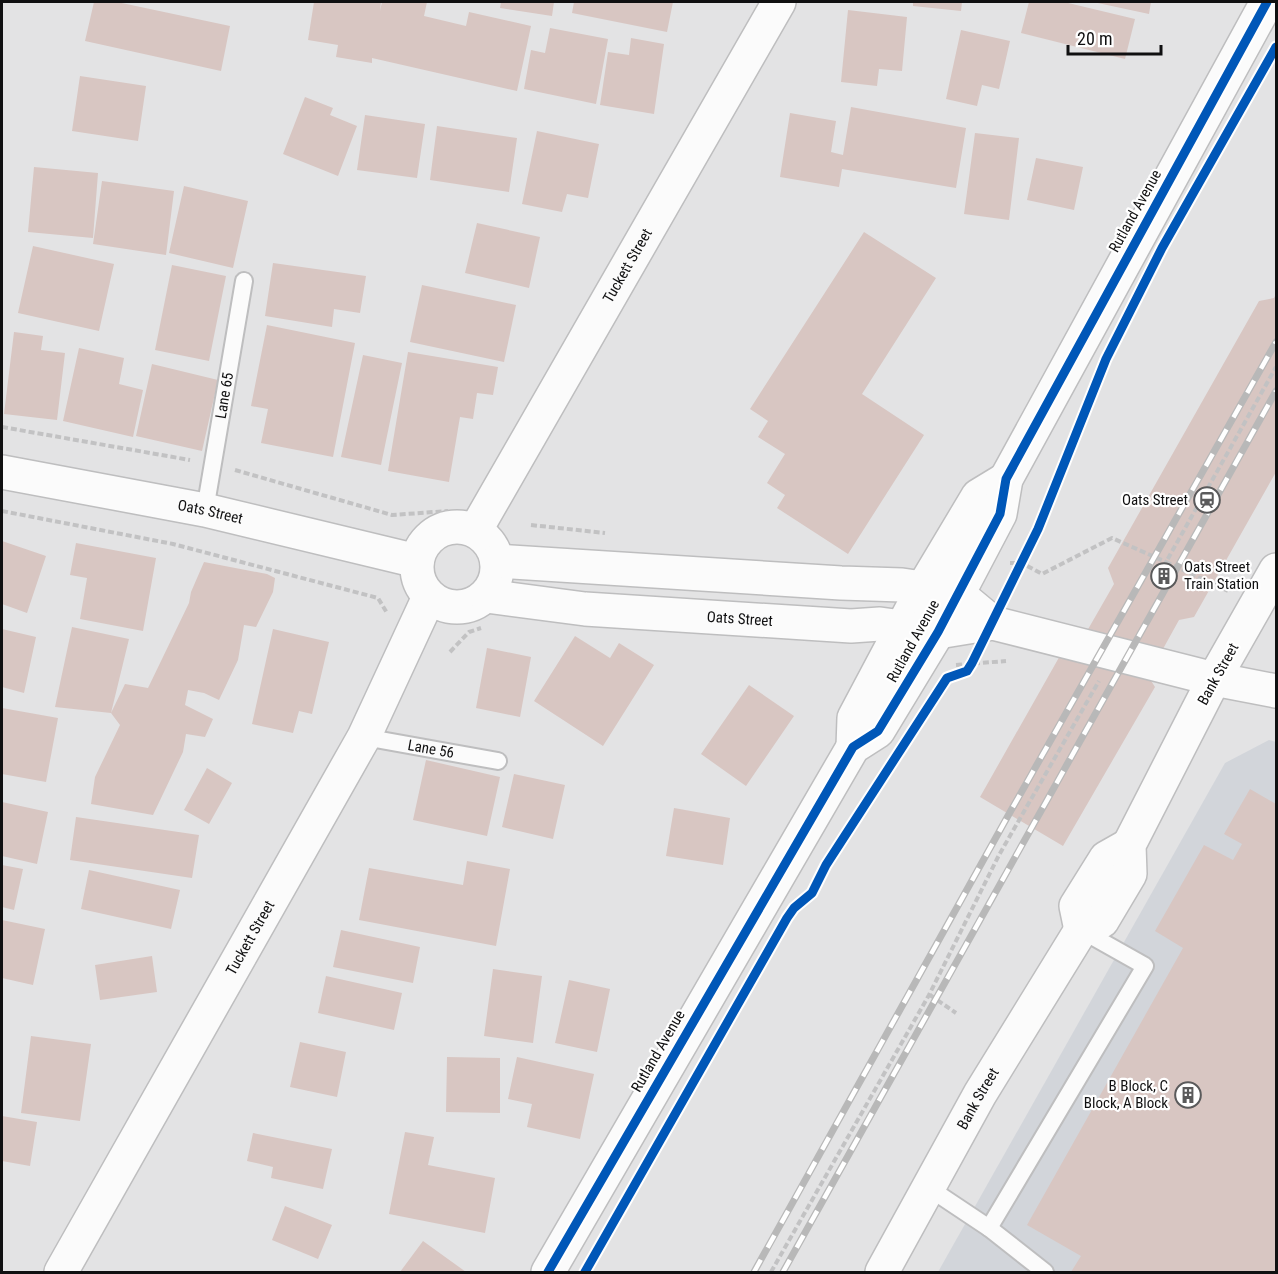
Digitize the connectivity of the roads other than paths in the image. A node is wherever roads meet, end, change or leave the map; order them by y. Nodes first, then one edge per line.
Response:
1 (779, 2) edge
2 (1267, 2) edge
3 (244, 281) dead end
4 (2, 472) edge
5 (1006, 479) junction
6 (205, 510) junction
7 (475, 531) junction
8 (417, 561) junction
9 (497, 561) junction
10 (1276, 570) edge
11 (923, 588) junction
12 (957, 593) junction
13 (486, 596) junction
14 (429, 597) junction
15 (993, 623) junction
16 (903, 627) junction
17 (938, 632) junction
18 (1214, 680) junction
19 (1276, 691) edge
20 (364, 737) junction
21 (853, 747) junction
22 (498, 761) dead end
23 (1081, 930) junction
24 (929, 1188) junction
25 (989, 1228) junction
26 (61, 1272) edge
27 (548, 1272) edge
28 (882, 1272) edge
29 (1045, 1272) edge

1 - 7 street, Tuckett Street
2 - 5 street, Rutland Avenue
3 - 6 lane, Lane 65
4 - 6 street, Oats Street
5 - 11 street, Rutland Avenue
5 - 12 street, Rutland Avenue
6 - 8 street, Oats Street
7 - 8 street
7 - 9 street
8 - 14 street
9 - 11 street
9 - 13 street
10 - 18 street, Bank Street
11 - 12 street
11 - 16 street, Rutland Avenue
12 - 15 street, Oats Street
12 - 17 street, Rutland Avenue
13 - 14 street
13 - 16 street, Oats Street
14 - 20 street, Tuckett Street
15 - 17 street, Oats Street
15 - 18 street, Oats Street
16 - 17 street, Oats Street
16 - 21 street, Rutland Avenue
17 - 21 street, Rutland Avenue
18 - 19 street, Oats Street
18 - 23 street, Bank Street
20 - 22 lane, Lane 56
20 - 26 street, Tuckett Street
21 - 27 street, Rutland Avenue
23 - 24 street, Bank Street
23 - 25 lane
24 - 25 lane
24 - 28 street, Bank Street
25 - 29 lane

